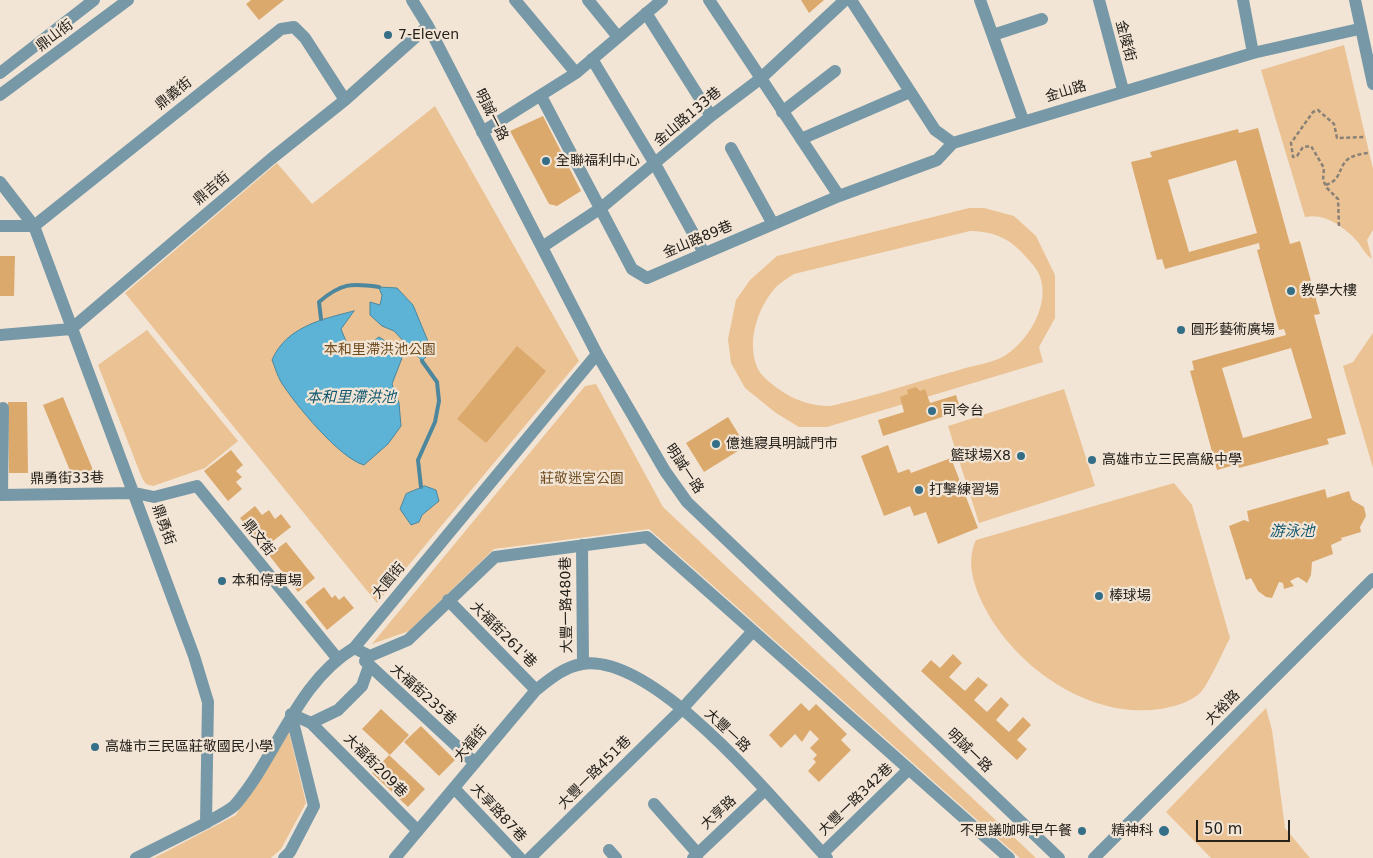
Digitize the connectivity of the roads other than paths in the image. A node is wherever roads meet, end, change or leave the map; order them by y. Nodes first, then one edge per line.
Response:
1 (94, 0) edge
2 (128, 0) edge
3 (514, 0) edge
4 (588, 0) edge
5 (662, 0) edge
6 (709, 0) edge
7 (845, 0) edge
8 (851, 0) edge
9 (980, 0) edge
10 (1099, 0) edge
11 (1243, 0) edge
12 (1355, 0) edge
13 (416, 2) edge
14 (646, 13) junction
15 (1042, 19) dead end
16 (428, 26) junction
17 (1359, 29) junction
18 (993, 35) junction
19 (618, 37) junction
20 (1368, 41) edge
21 (1253, 53) junction
22 (592, 59) junction
23 (0, 72) edge
24 (835, 72) dead end
25 (576, 73) junction
26 (760, 79) junction
27 (1373, 84) edge
28 (1123, 90) junction
29 (910, 92) junction
30 (0, 95) edge
31 (541, 96) junction
32 (345, 100) junction
33 (782, 112) junction
34 (711, 116) junction
35 (1023, 120) junction
36 (482, 132) junction
37 (801, 139) junction
38 (953, 143) junction
39 (731, 148) dead end
40 (655, 164) junction
41 (0, 182) edge
42 (839, 196) junction
43 (601, 208) junction
44 (772, 224) junction
45 (0, 226) edge
46 (34, 226) junction
47 (542, 247) junction
48 (704, 253) junction
49 (71, 329) junction
50 (0, 335) edge
51 (597, 354) junction
52 (3, 408) dead end
53 (135, 493) junction
54 (1, 496) edge
55 (582, 545) junction
56 (1373, 579) edge
57 (448, 600) junction
58 (753, 631) junction
59 (354, 648) junction
60 (336, 658) junction
61 (583, 664) junction
62 (369, 666) junction
63 (536, 690) junction
64 (681, 710) junction
65 (292, 714) junction
66 (311, 723) junction
67 (475, 763) junction
68 (910, 769) junction
69 (454, 788) junction
70 (765, 790) junction
71 (654, 804) dead end
72 (206, 823) junction
73 (418, 831) junction
74 (825, 855) edge
75 (695, 856) edge
76 (136, 858) edge
77 (284, 858) edge
78 (395, 858) edge
79 (520, 858) edge
80 (530, 858) edge
81 (1009, 858) edge
82 (1059, 858) edge
83 (1094, 858) edge

1 - 23 street, 鼎山街
2 - 30 street, 鼎山街
3 - 25 street
4 - 19 street
5 - 14 street
6 - 26 street
7 - 26 street, 金山路133巷
8 - 29 street
9 - 18 street
10 - 28 street, 金陵街
11 - 21 street
12 - 17 street
13 - 16 street, 明誠一路
14 - 19 street
14 - 34 street
15 - 18 street
16 - 32 street, 鼎吉街
16 - 36 street, 明誠一路
17 - 20 street
17 - 21 street, 金山路
18 - 35 street
19 - 22 street
20 - 27 street
21 - 28 street, 金山路
22 - 25 street
22 - 40 street
24 - 33 street
25 - 31 street
26 - 33 street
26 - 34 street, 金山路133巷
28 - 35 street, 金山路
29 - 37 street
29 - 38 street
31 - 36 street
31 - 43 street, 金山路89巷
32 - 46 street, 鼎義街
32 - 49 street, 鼎吉街
33 - 37 street
34 - 40 street, 金山路133巷
35 - 38 street, 金山路
36 - 47 street, 明誠一路
37 - 42 street
38 - 42 street, 金山路89巷
39 - 44 street
40 - 43 street, 金山路133巷
40 - 48 street
41 - 46 street, 鼎勇街
42 - 44 street, 金山路89巷
43 - 47 street, 金山路133巷
43 - 48 street, 金山路89巷
44 - 48 street, 金山路89巷
45 - 46 street
46 - 49 street, 鼎勇街
47 - 51 street, 明誠一路
49 - 50 street
49 - 53 street, 鼎勇街
51 - 59 street, 大園街
51 - 82 street, 明誠一路
52 - 54 street
53 - 54 street, 鼎勇街33巷
53 - 60 street, 鼎文街
53 - 72 street, 鼎勇街
55 - 57 street
55 - 58 street
55 - 61 street, 大豐一路480巷
56 - 83 street, 大裕路
57 - 59 street
57 - 63 street, 大福街261'巷
58 - 64 street, 大豐一路451巷
58 - 68 street
59 - 60 street, 大園街
59 - 62 street, 大福街235巷
60 - 65 street, 大園街
61 - 63 street, 大福街
61 - 64 street, 大豐一路
62 - 66 street
62 - 67 street, 大福街235巷
63 - 67 street, 大福街
64 - 70 street, 大豐一路
64 - 80 street, 大豐一路451巷
65 - 66 street, 大福街209巷
65 - 72 street, 大園街
65 - 77 street
66 - 73 street, 大福街209巷
67 - 69 street, 大福街
68 - 74 street, 大豐一路342巷
68 - 81 street
69 - 73 street, 大福街
69 - 79 street, 大享路87巷
70 - 74 street, 大豐一路
70 - 75 street, 大享路
71 - 75 street
72 - 76 street
73 - 78 street, 大福街

